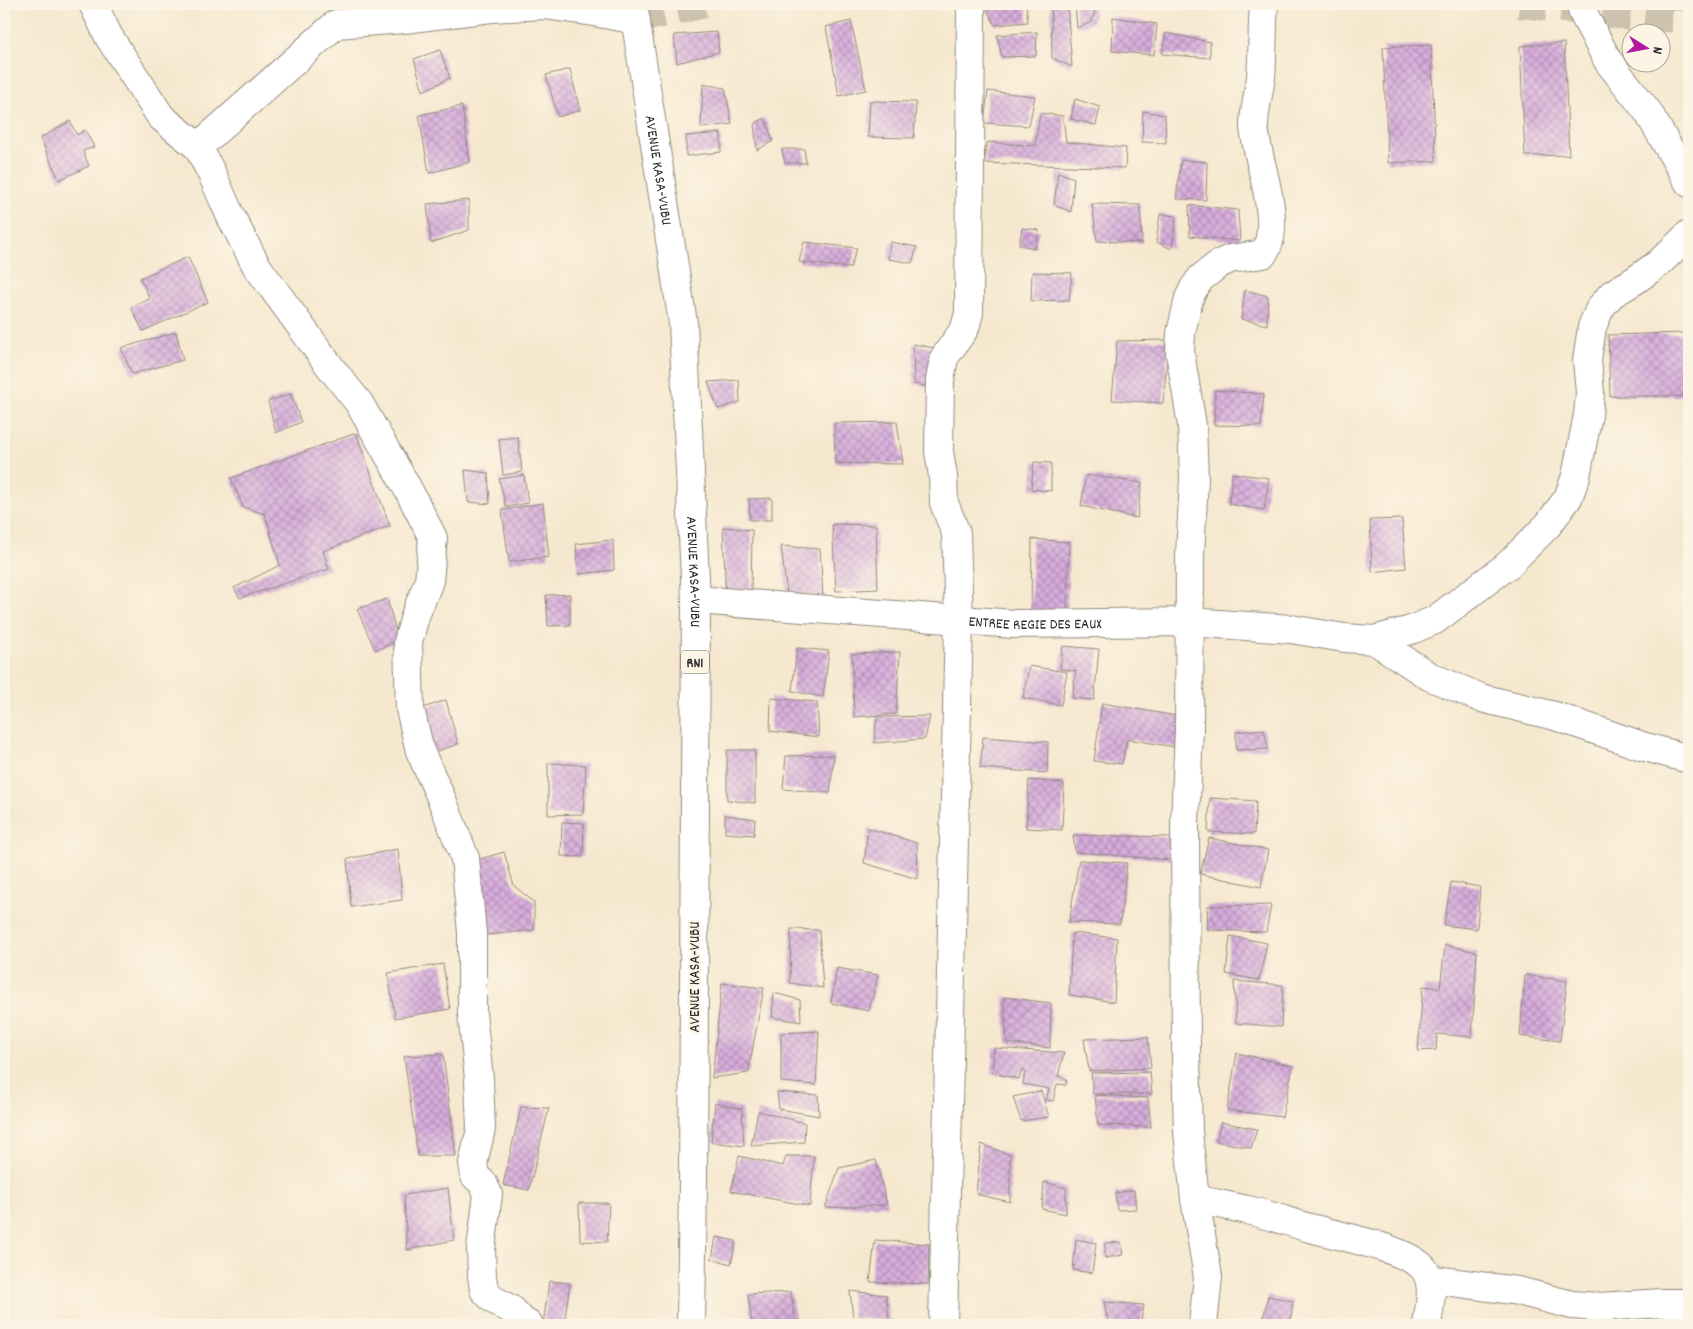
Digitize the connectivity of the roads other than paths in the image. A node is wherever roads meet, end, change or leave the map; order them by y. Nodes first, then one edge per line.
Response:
1 (93, 4) edge
2 (971, 4) edge
3 (1264, 4) edge
4 (634, 12) edge
5 (1582, 12) dead end
6 (198, 147) junction
7 (1689, 183) edge
8 (1689, 234) edge
9 (696, 600) junction
10 (959, 619) junction
11 (1189, 622) junction
12 (1374, 640) junction
13 (1689, 759) edge
14 (1195, 1199) junction
15 (1430, 1279) junction
16 (1689, 1304) edge
17 (529, 1325) edge
18 (691, 1325) edge
19 (943, 1325) edge
20 (1203, 1325) edge
21 (1428, 1325) edge

1 - 6 main road
2 - 10 main road
3 - 11 main road
4 - 6 main road
4 - 9 main road, AVENUE KASA-VUBU / RN1
5 - 7 main road
6 - 17 main road
8 - 12 main road
9 - 10 main road, ENTREE REGIE DES EAUX
9 - 18 main road, AVENUE KASA-VUBU / RN1
10 - 11 main road, ENTREE REGIE DES EAUX
10 - 19 main road
11 - 12 main road, ENTREE REGIE DES EAUX
11 - 14 main road
12 - 13 main road
14 - 15 main road
14 - 20 main road
15 - 16 main road
15 - 21 main road

